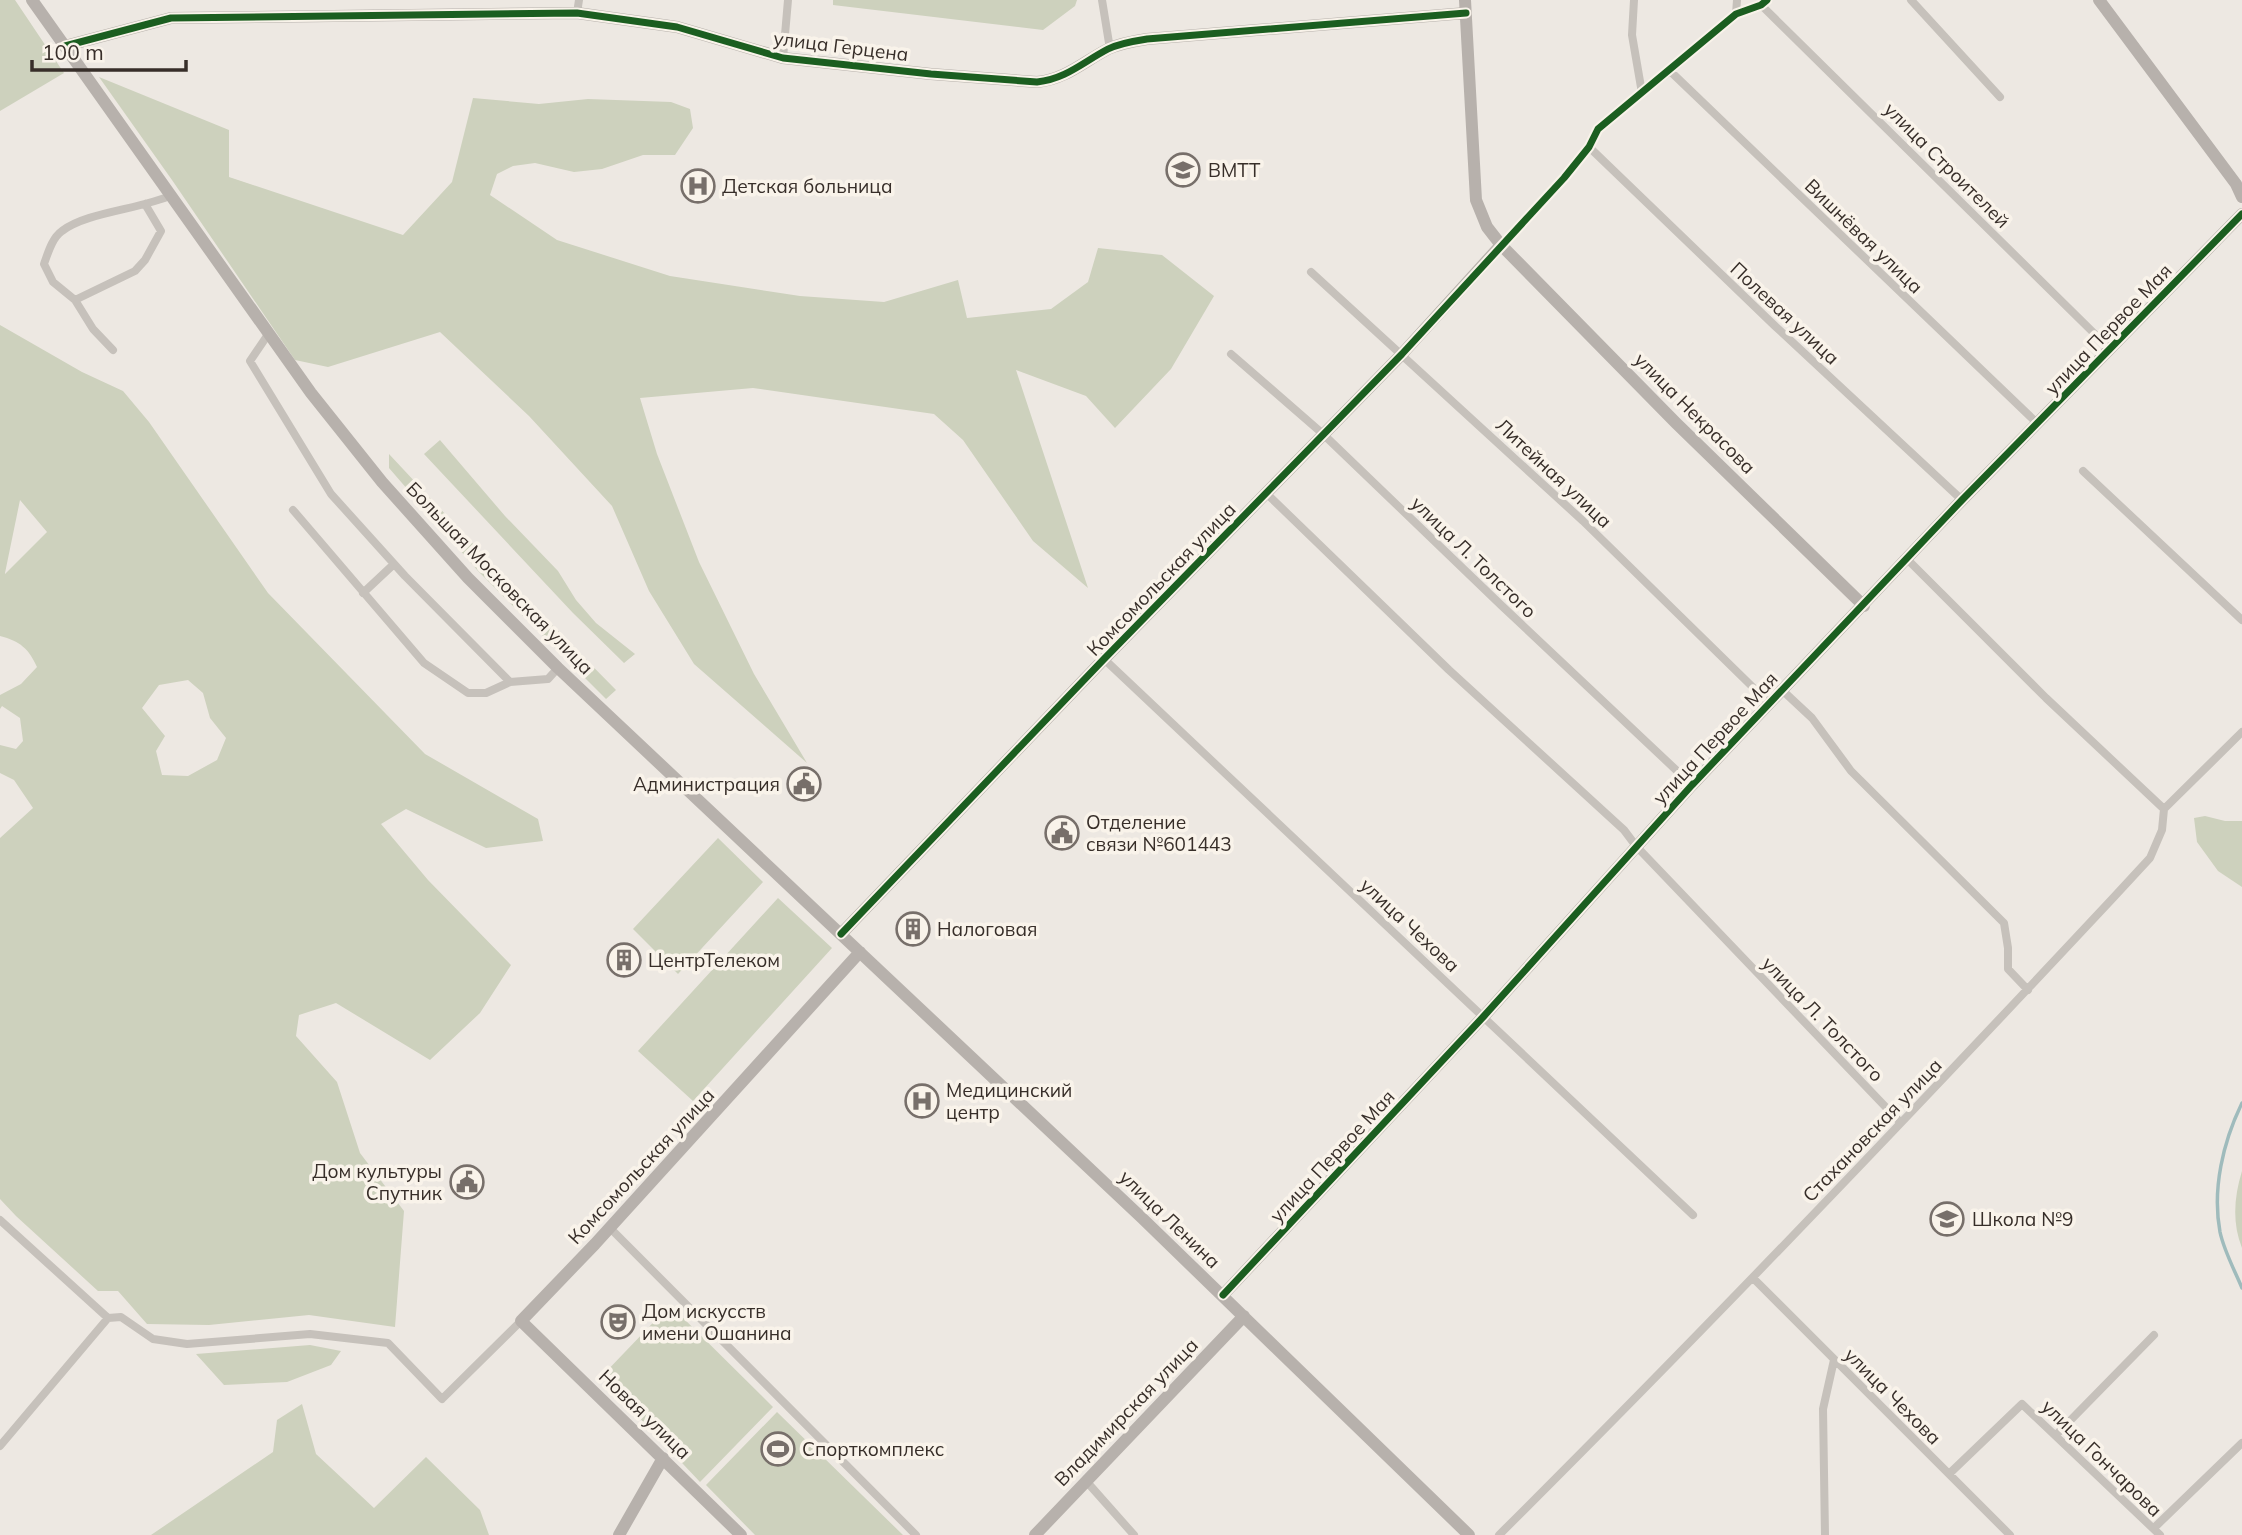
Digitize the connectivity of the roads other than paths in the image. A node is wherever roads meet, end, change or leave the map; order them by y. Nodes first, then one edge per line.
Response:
1 (32, 0) edge
2 (788, 0) edge
3 (1102, 0) edge
4 (1634, 0) edge
5 (1737, 0) edge
6 (1911, 0) edge
7 (2099, 0) edge
8 (1764, 2) edge
9 (578, 6) edge
10 (1466, 7) edge
11 (1736, 15) junction
12 (65, 46) junction
13 (1110, 48) junction
14 (783, 58) junction
15 (1670, 71) junction
16 (1642, 93) junction
17 (2000, 97) dead end
18 (1589, 147) junction
19 (172, 195) junction
20 (2242, 197) edge
21 (145, 204) junction
22 (2242, 214) edge
23 (1501, 245) junction
24 (1311, 272) dead end
25 (75, 300) junction
26 (269, 333) junction
27 (2109, 348) junction
28 (113, 350) dead end
29 (1231, 354) dead end
30 (1402, 354) junction
31 (2038, 424) junction
32 (1322, 434) junction
33 (2083, 471) dead end
34 (1266, 493) junction
35 (1962, 500) junction
36 (293, 510) dead end
37 (1907, 559) junction
38 (394, 564) junction
39 (363, 593) junction
40 (1864, 606) junction
41 (2242, 620) edge
42 (1104, 659) junction
43 (558, 668) junction
44 (510, 682) junction
45 (1782, 690) junction
46 (1770, 704) junction
47 (2242, 732) edge
48 (1692, 785) junction
49 (2164, 809) junction
50 (1636, 846) junction
51 (841, 934) junction
52 (860, 952) junction
53 (2028, 990) junction
54 (1485, 1016) junction
55 (1900, 1122) junction
56 (1693, 1215) dead end
57 (0, 1220) edge
58 (610, 1228) junction
59 (1753, 1278) junction
60 (1223, 1295) junction
61 (1244, 1316) junction
62 (108, 1318) junction
63 (521, 1321) junction
64 (2154, 1335) dead end
65 (1834, 1360) junction
66 (2057, 1434) junction
67 (1, 1441) edge
68 (2242, 1443) edge
69 (663, 1458) junction
70 (1949, 1474) junction
71 (1087, 1482) junction
72 (2154, 1528) junction
73 (619, 1535) edge
74 (741, 1535) edge
75 (916, 1535) edge
76 (1035, 1535) edge
77 (1134, 1535) edge
78 (1469, 1535) edge
79 (1499, 1535) edge
80 (1825, 1535) edge
81 (2010, 1535) edge
82 (2160, 1535) edge

1 - 12 street, Большая Московская улица
2 - 14 street
3 - 13 street
4 - 16 street
5 - 11 street
6 - 17 street
7 - 20 street
8 - 11 street
8 - 27 street, улица Строителей
9 - 12 street, улица Герцена
9 - 14 street, улица Герцена
10 - 13 street, улица Герцена
10 - 23 street, улица Некрасова
11 - 15 street
12 - 19 street, Большая Московская улица
13 - 14 street, улица Герцена
15 - 16 street
15 - 31 street, Вишнёвая улица
16 - 18 street
18 - 23 street
18 - 35 street, Полевая улица
19 - 21 street
19 - 26 street, Большая Московская улица
21 - 25 street
21 - 25 street
22 - 27 street, улица Первое Мая
23 - 30 street, Комсомольская улица
23 - 40 street, улица Некрасова
24 - 30 street, Литейная улица
25 - 28 street
26 - 38 street
26 - 43 street, Большая Московская улица
27 - 31 street, улица Первое Мая
29 - 32 street, улица Л. Толстого
30 - 32 street, Комсомольская улица
30 - 46 street, Литейная улица
31 - 35 street, улица Первое Мая
32 - 34 street, Комсомольская улица
32 - 48 street, улица Л. Толстого
33 - 41 street
34 - 42 street, Комсомольская улица
34 - 50 street, улица Л. Толстого
35 - 37 street, улица Первое Мая
36 - 39 street
37 - 40 street, улица Первое Мая
37 - 49 street
38 - 39 street
38 - 44 street
39 - 44 street
40 - 45 street, улица Первое Мая
42 - 51 street, Комсомольская улица
42 - 54 street, улица Чехова
43 - 44 street
43 - 51 street, Большая Московская улица
45 - 46 street, улица Первое Мая
45 - 53 street
46 - 48 street, улица Первое Мая
47 - 49 street
48 - 50 street, улица Первое Мая
49 - 53 street, Стахановская улица
50 - 54 street, улица Первое Мая
50 - 55 street, улица Л. Толстого
51 - 52 street, улица Ленина
52 - 58 street, Комсомольская улица
52 - 60 street, улица Ленина
53 - 55 street, Стахановская улица
54 - 56 street, улица Чехова
54 - 60 street, улица Первое Мая
55 - 59 street, Стахановская улица
57 - 62 street
58 - 63 street, Комсомольская улица
58 - 75 street
59 - 65 street, улица Чехова
59 - 79 street, Стахановская улица
60 - 61 street, улица Ленина
61 - 71 street, Владимирская улица
61 - 78 street, улица Ленина
62 - 63 street, Комсомольская улица
62 - 67 street
63 - 69 street, Новая улица
64 - 66 street
65 - 70 street, улица Чехова
65 - 80 street
66 - 70 street, улица Гончарова
66 - 72 street, улица Гончарова
68 - 72 street
69 - 73 street
69 - 74 street, Новая улица
70 - 81 street, улица Чехова
71 - 76 street, Владимирская улица
71 - 77 street
72 - 82 street, улица Гончарова

